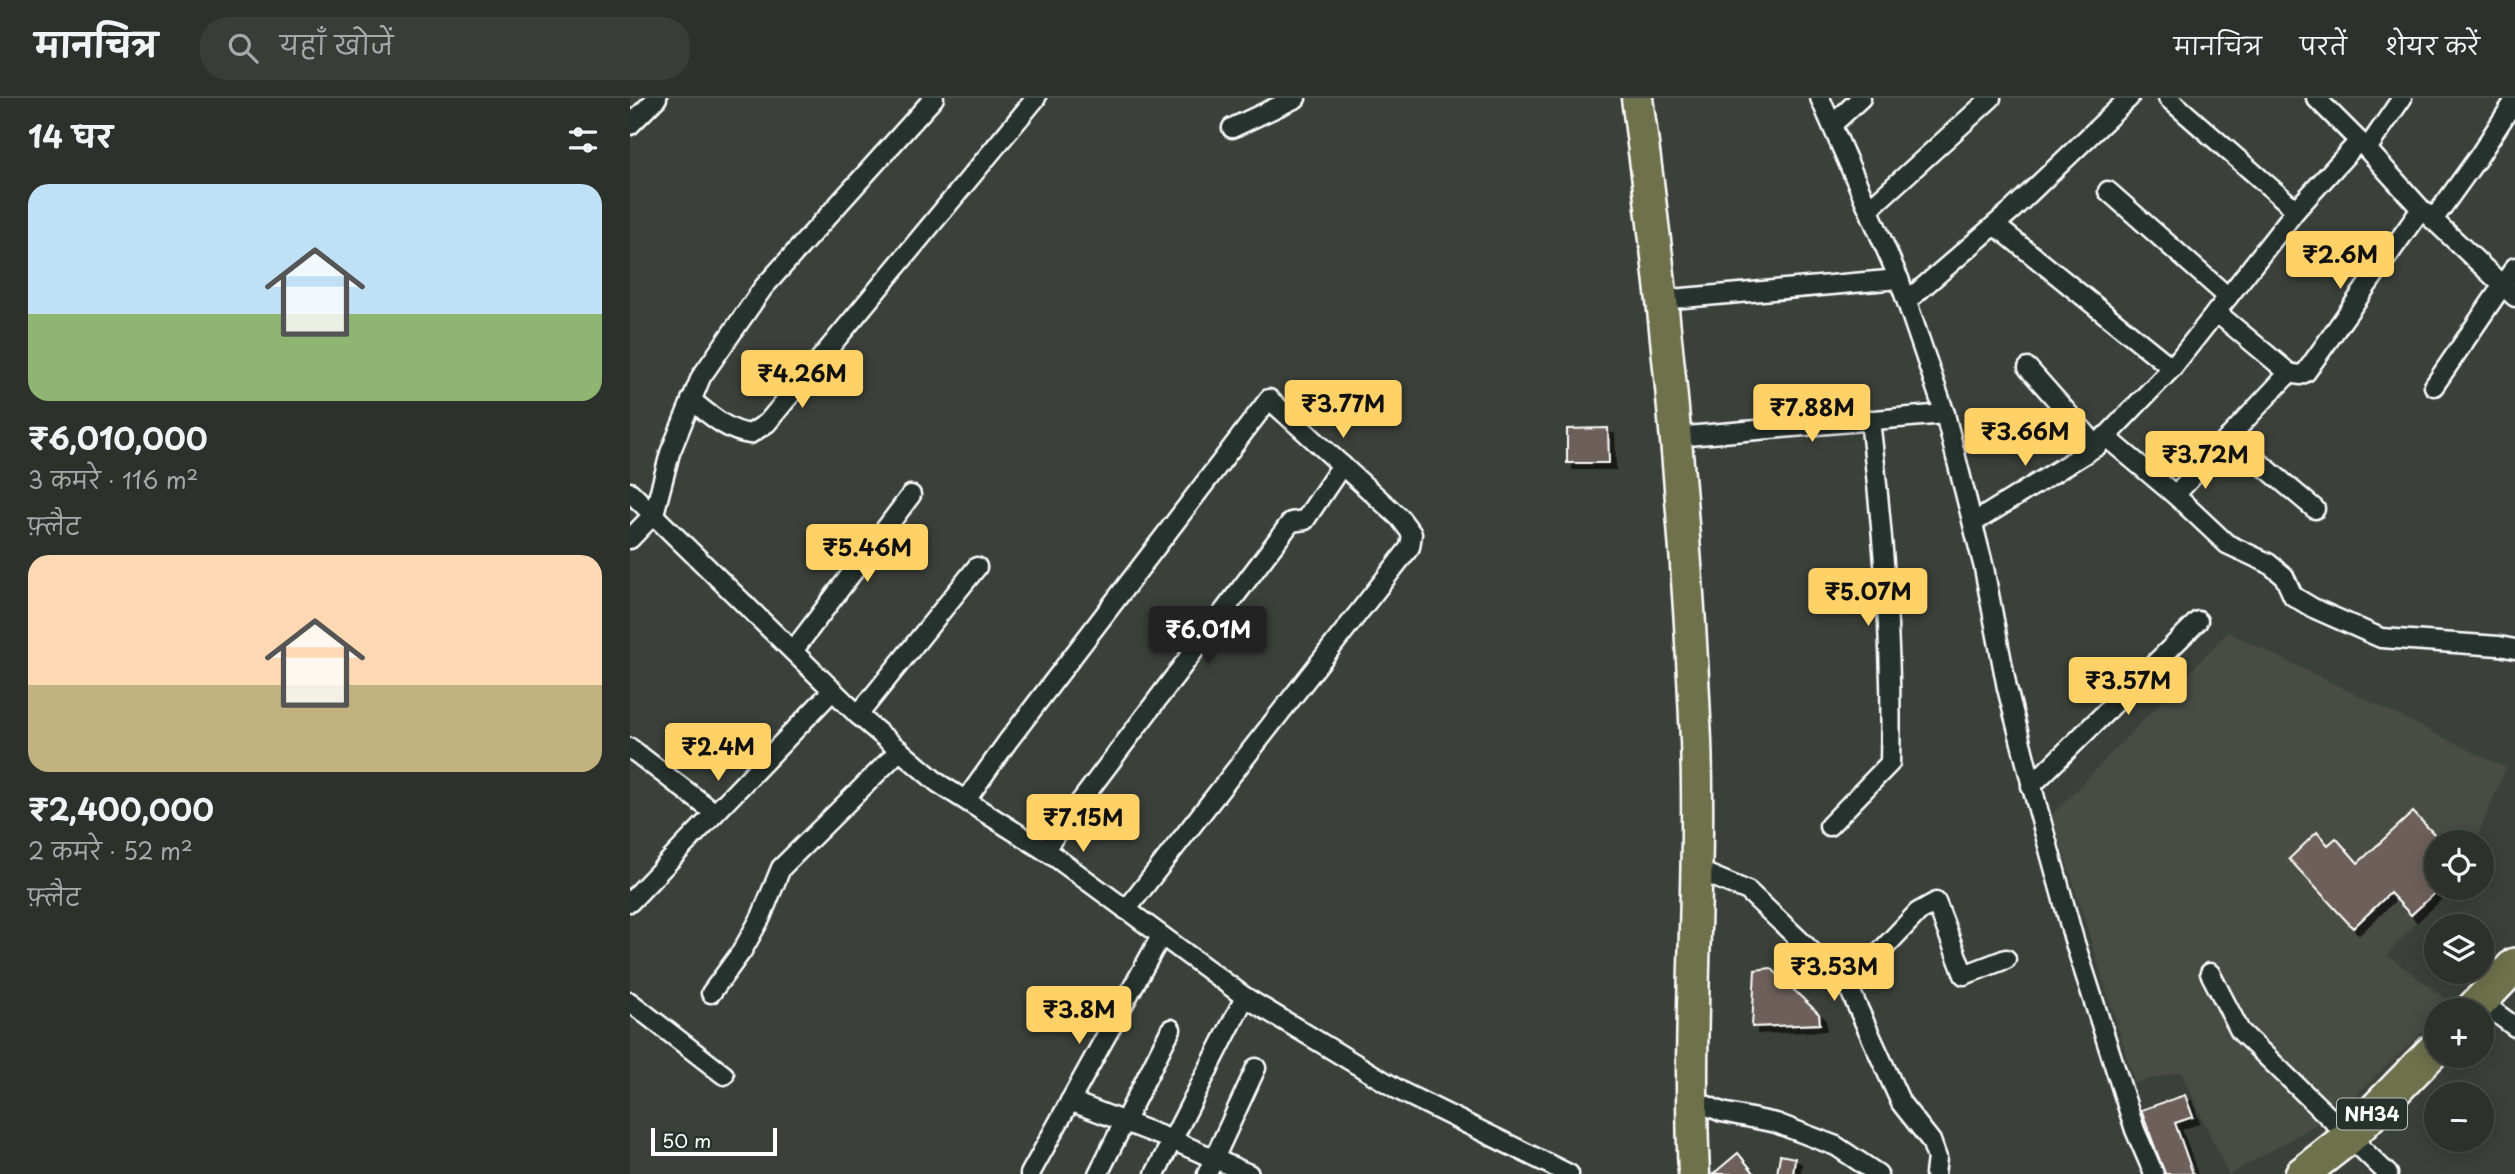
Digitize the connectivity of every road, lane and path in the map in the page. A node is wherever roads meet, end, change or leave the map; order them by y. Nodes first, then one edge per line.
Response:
1 (657, 98) edge
2 (934, 98) edge
3 (1036, 98) edge
4 (1296, 98) edge
5 (1622, 98) edge
6 (1637, 98) edge
7 (1820, 98) edge
8 (1861, 98) edge
9 (1991, 98) edge
10 (2129, 98) edge
11 (2168, 98) edge
12 (2316, 98) edge
13 (2402, 98) edge
14 (2515, 100) edge
15 (1832, 124) junction
16 (630, 125) edge
17 (1232, 128) dead end
18 (2363, 145) junction
19 (2108, 191) dead end
20 (1869, 209) junction
21 (2296, 209) junction
22 (2427, 214) junction
23 (1995, 225) junction
24 (2515, 267) edge
25 (1899, 279) junction
26 (2508, 292) edge
27 (2228, 297) junction
28 (1660, 300) junction
29 (1907, 302) junction
30 (2216, 312) junction
31 (2028, 368) dead end
32 (2172, 368) junction
33 (2289, 373) junction
34 (2434, 386) dead end
35 (691, 400) junction
36 (1945, 414) junction
37 (1870, 420) junction
38 (2229, 437) junction
39 (1675, 438) junction
40 (2101, 441) junction
41 (1342, 465) junction
42 (630, 492) edge
43 (911, 495) dead end
44 (2175, 495) junction
45 (2315, 509) dead end
46 (654, 514) junction
47 (1973, 523) junction
48 (630, 539) edge
49 (977, 567) dead end
50 (2198, 621) dead end
51 (2515, 649) edge
52 (793, 651) junction
53 (834, 690) junction
54 (858, 715) junction
55 (630, 748) edge
56 (900, 750) junction
57 (2031, 786) junction
58 (966, 800) junction
59 (715, 813) junction
60 (1829, 826) dead end
61 (1044, 850) junction
62 (1695, 869) junction
63 (630, 902) edge
64 (1126, 910) junction
65 (1161, 936) junction
66 (2006, 959) dead end
67 (2515, 965) edge
68 (2210, 973) dead end
69 (1848, 986) junction
70 (710, 992) dead end
71 (1245, 998) junction
72 (2483, 998) edge
73 (630, 1002) edge
74 (2494, 1015) edge
75 (2515, 1027) edge
76 (1171, 1029) dead end
77 (2424, 1060) edge
78 (1256, 1068) dead end
79 (724, 1075) dead end
80 (1693, 1100) junction
81 (1070, 1101) junction
82 (1125, 1122) junction
83 (2349, 1137) junction
84 (1172, 1140) junction
85 (1210, 1167) edge
86 (1030, 1174) edge
87 (1098, 1174) edge
88 (1155, 1174) edge
89 (1249, 1174) edge
90 (1569, 1174) edge
91 (1677, 1174) edge
92 (1694, 1174) edge
93 (1878, 1174) edge
94 (1935, 1174) edge
95 (2154, 1174) edge
96 (2302, 1174) edge
97 (2388, 1174) edge

1 - 16 street
2 - 35 street
3 - 35 street
4 - 17 street
5 - 91 main road
6 - 28 main road
7 - 15 street
8 - 15 street
9 - 20 street
10 - 23 street
11 - 21 street
12 - 18 street
13 - 18 street
14 - 22 street
15 - 20 street
18 - 21 street
18 - 22 street
19 - 27 street
20 - 25 street
21 - 27 street
22 - 26 street
22 - 33 street
23 - 29 street
23 - 32 street
24 - 26 street
25 - 28 street
25 - 29 street
26 - 34 street
27 - 30 street
28 - 39 main road
29 - 36 street
30 - 32 street
30 - 33 street
31 - 40 street
32 - 40 street
33 - 38 street
35 - 46 street
36 - 37 street
36 - 47 street
37 - 39 street
37 - 60 street
38 - 44 street
38 - 45 street
39 - 62 main road
40 - 44 street
40 - 47 street
41 - 58 street
41 - 61 street
41 - 64 street
42 - 46 street
43 - 52 street
44 - 51 street
46 - 48 street
46 - 52 street
47 - 57 street
49 - 54 street
50 - 57 street
52 - 53 street
53 - 54 street
53 - 59 street
54 - 56 street
55 - 59 street
56 - 58 street
56 - 70 street
57 - 95 street
58 - 61 street
59 - 63 street
61 - 64 street
62 - 69 street
62 - 80 main road
64 - 65 street
65 - 71 street
65 - 81 street
66 - 69 street
67 - 72 highway
68 - 83 street
69 - 94 street
71 - 84 street
71 - 90 street
73 - 79 street
74 - 75 street
76 - 82 street
77 - 83 highway, NH34
78 - 85 street
80 - 92 main road
80 - 93 street
81 - 82 street
81 - 86 street
82 - 84 street
82 - 87 street
83 - 96 highway, NH34
83 - 97 street
84 - 85 street
84 - 88 street
85 - 89 street

